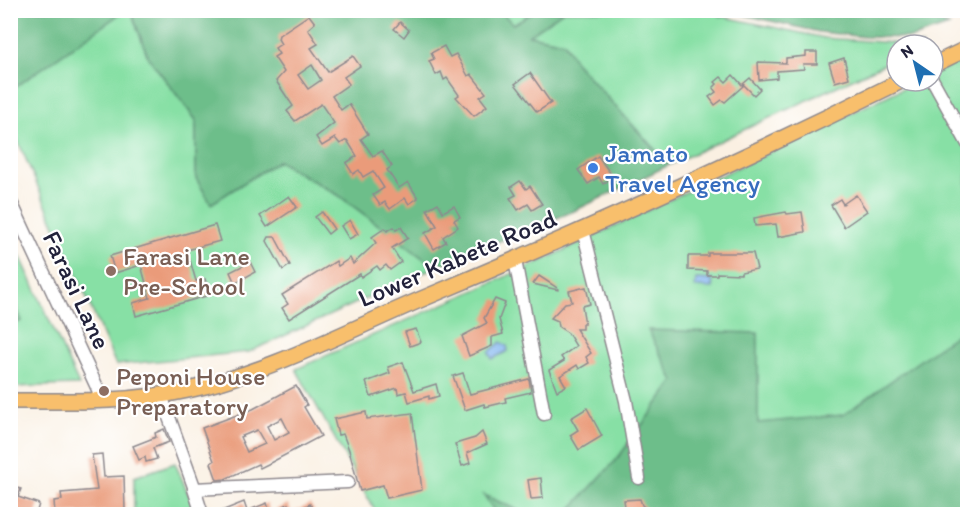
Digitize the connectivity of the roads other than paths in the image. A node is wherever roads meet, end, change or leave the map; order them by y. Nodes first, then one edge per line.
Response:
1 (968, 48) edge
2 (945, 59) edge
3 (885, 89) edge
4 (940, 93) edge
5 (968, 144) edge
6 (10, 200) edge
7 (583, 230) junction
8 (515, 260) junction
9 (161, 395) junction
10 (102, 398) junction
11 (10, 401) edge
12 (544, 414) dead end
13 (639, 478) dead end
14 (348, 482) dead end
15 (194, 489) junction
16 (202, 514) edge
17 (208, 514) edge

1 - 2 main road
3 - 7 main road, Lower Kabete Road
4 - 5 street
6 - 10 street, Farasi Lane
7 - 8 main road, Lower Kabete Road
7 - 13 street
8 - 9 main road, Lower Kabete Road
8 - 12 street
9 - 10 main road, Lower Kabete Road
9 - 15 street
10 - 11 main road, Lower Kabete Road
14 - 15 street
15 - 16 street
15 - 17 street

